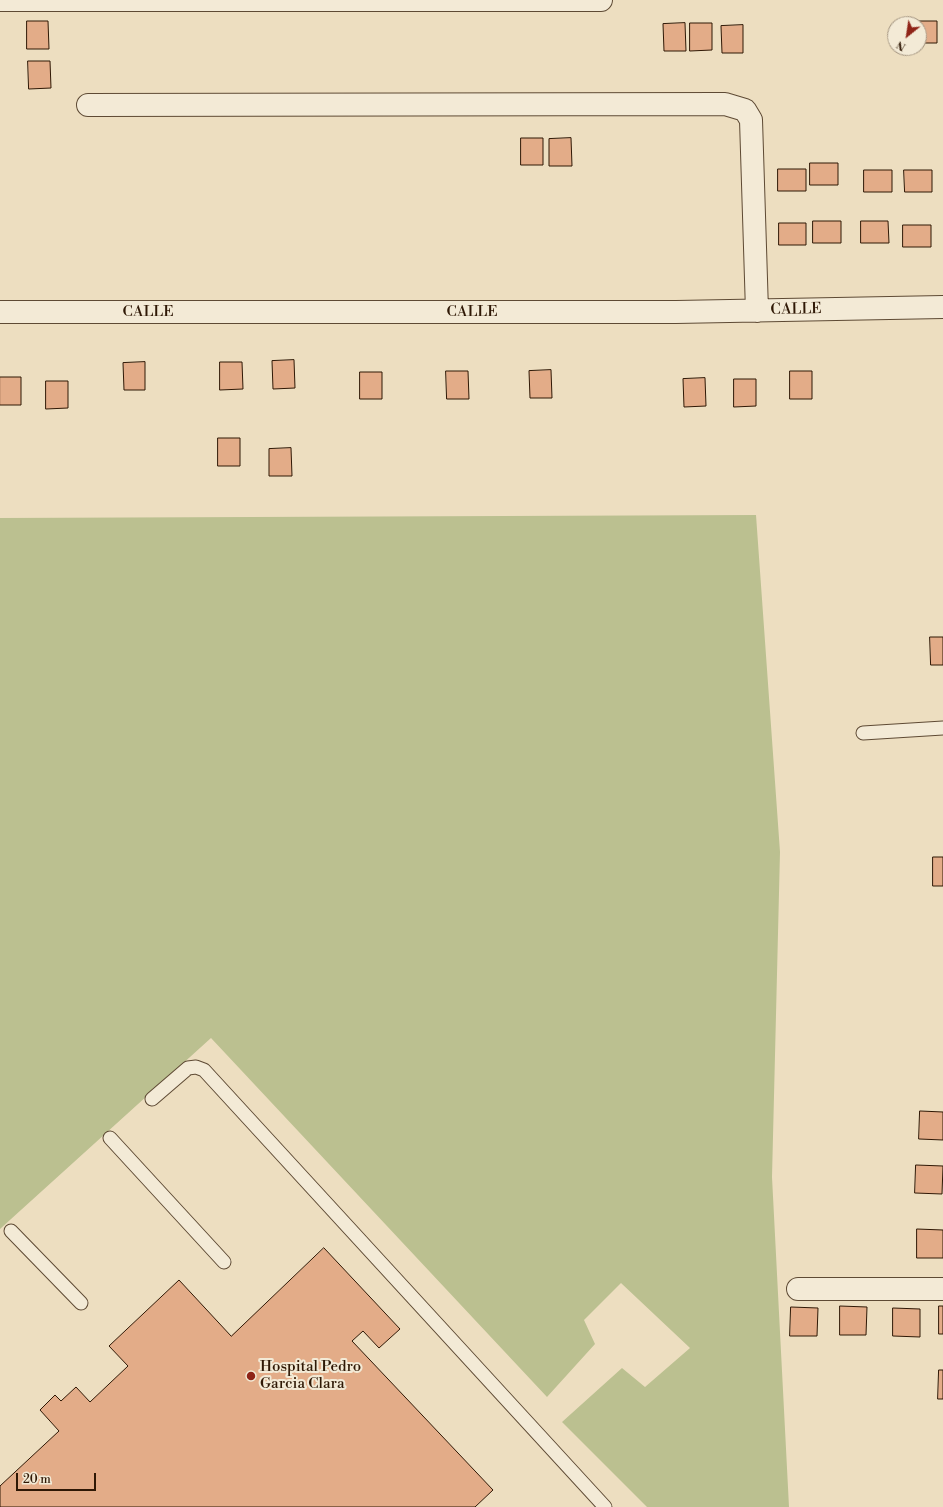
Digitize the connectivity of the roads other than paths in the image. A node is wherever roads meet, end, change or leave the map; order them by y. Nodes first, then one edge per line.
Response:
1 (0, 0) edge
2 (572, 0) edge
3 (601, 0) edge
4 (88, 105) dead end
5 (943, 307) edge
6 (758, 311) junction
7 (0, 312) edge
8 (943, 728) edge
9 (863, 733) dead end
10 (152, 1099) dead end
11 (110, 1138) dead end
12 (11, 1231) dead end
13 (224, 1262) dead end
14 (798, 1289) dead end
15 (943, 1289) edge
16 (81, 1303) dead end
17 (605, 1507) edge

1 - 2 street
2 - 3 street
4 - 6 street
5 - 6 street, CALLE
6 - 7 street, CALLE
8 - 9 lane
10 - 17 lane
11 - 13 lane
12 - 16 lane
14 - 15 street

